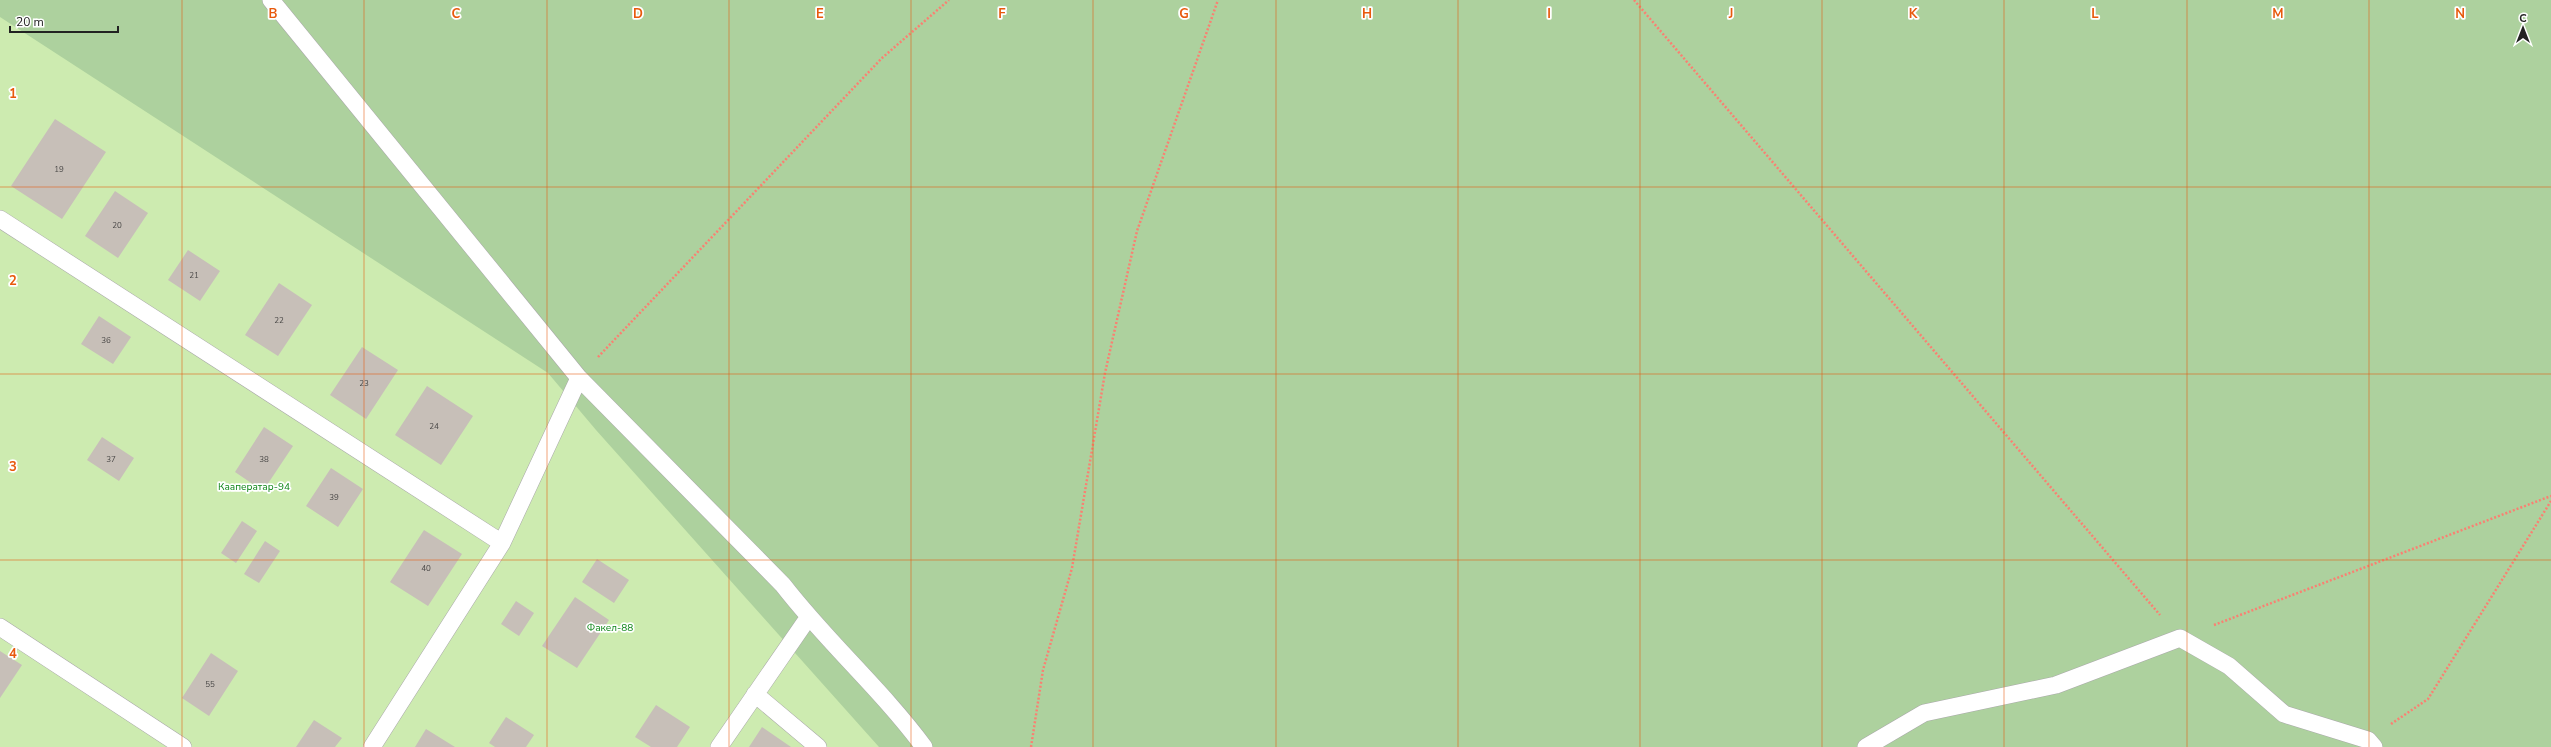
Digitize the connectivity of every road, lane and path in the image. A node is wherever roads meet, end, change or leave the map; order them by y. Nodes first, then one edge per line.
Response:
1 (271, 0) edge
2 (949, 0) edge
3 (1218, 0) edge
4 (1634, 0) edge
5 (0, 219) edge
6 (579, 378) junction
7 (2551, 496) edge
8 (2551, 501) edge
9 (502, 543) junction
10 (808, 618) junction
11 (0, 627) edge
12 (2180, 638) junction
13 (755, 694) junction
14 (2371, 743) edge
15 (183, 747) edge
16 (372, 747) edge
17 (719, 747) edge
18 (818, 747) edge
19 (924, 747) edge
20 (1031, 747) edge
21 (1866, 747) edge

1 - 6 lane
2 - 6 path
3 - 20 path
4 - 12 path
5 - 9 lane
6 - 9 lane
6 - 10 lane
7 - 12 path
8 - 14 path
9 - 16 lane
10 - 13 lane
10 - 19 lane
11 - 15 lane
12 - 14 lane
12 - 21 lane
13 - 17 lane
13 - 18 lane

